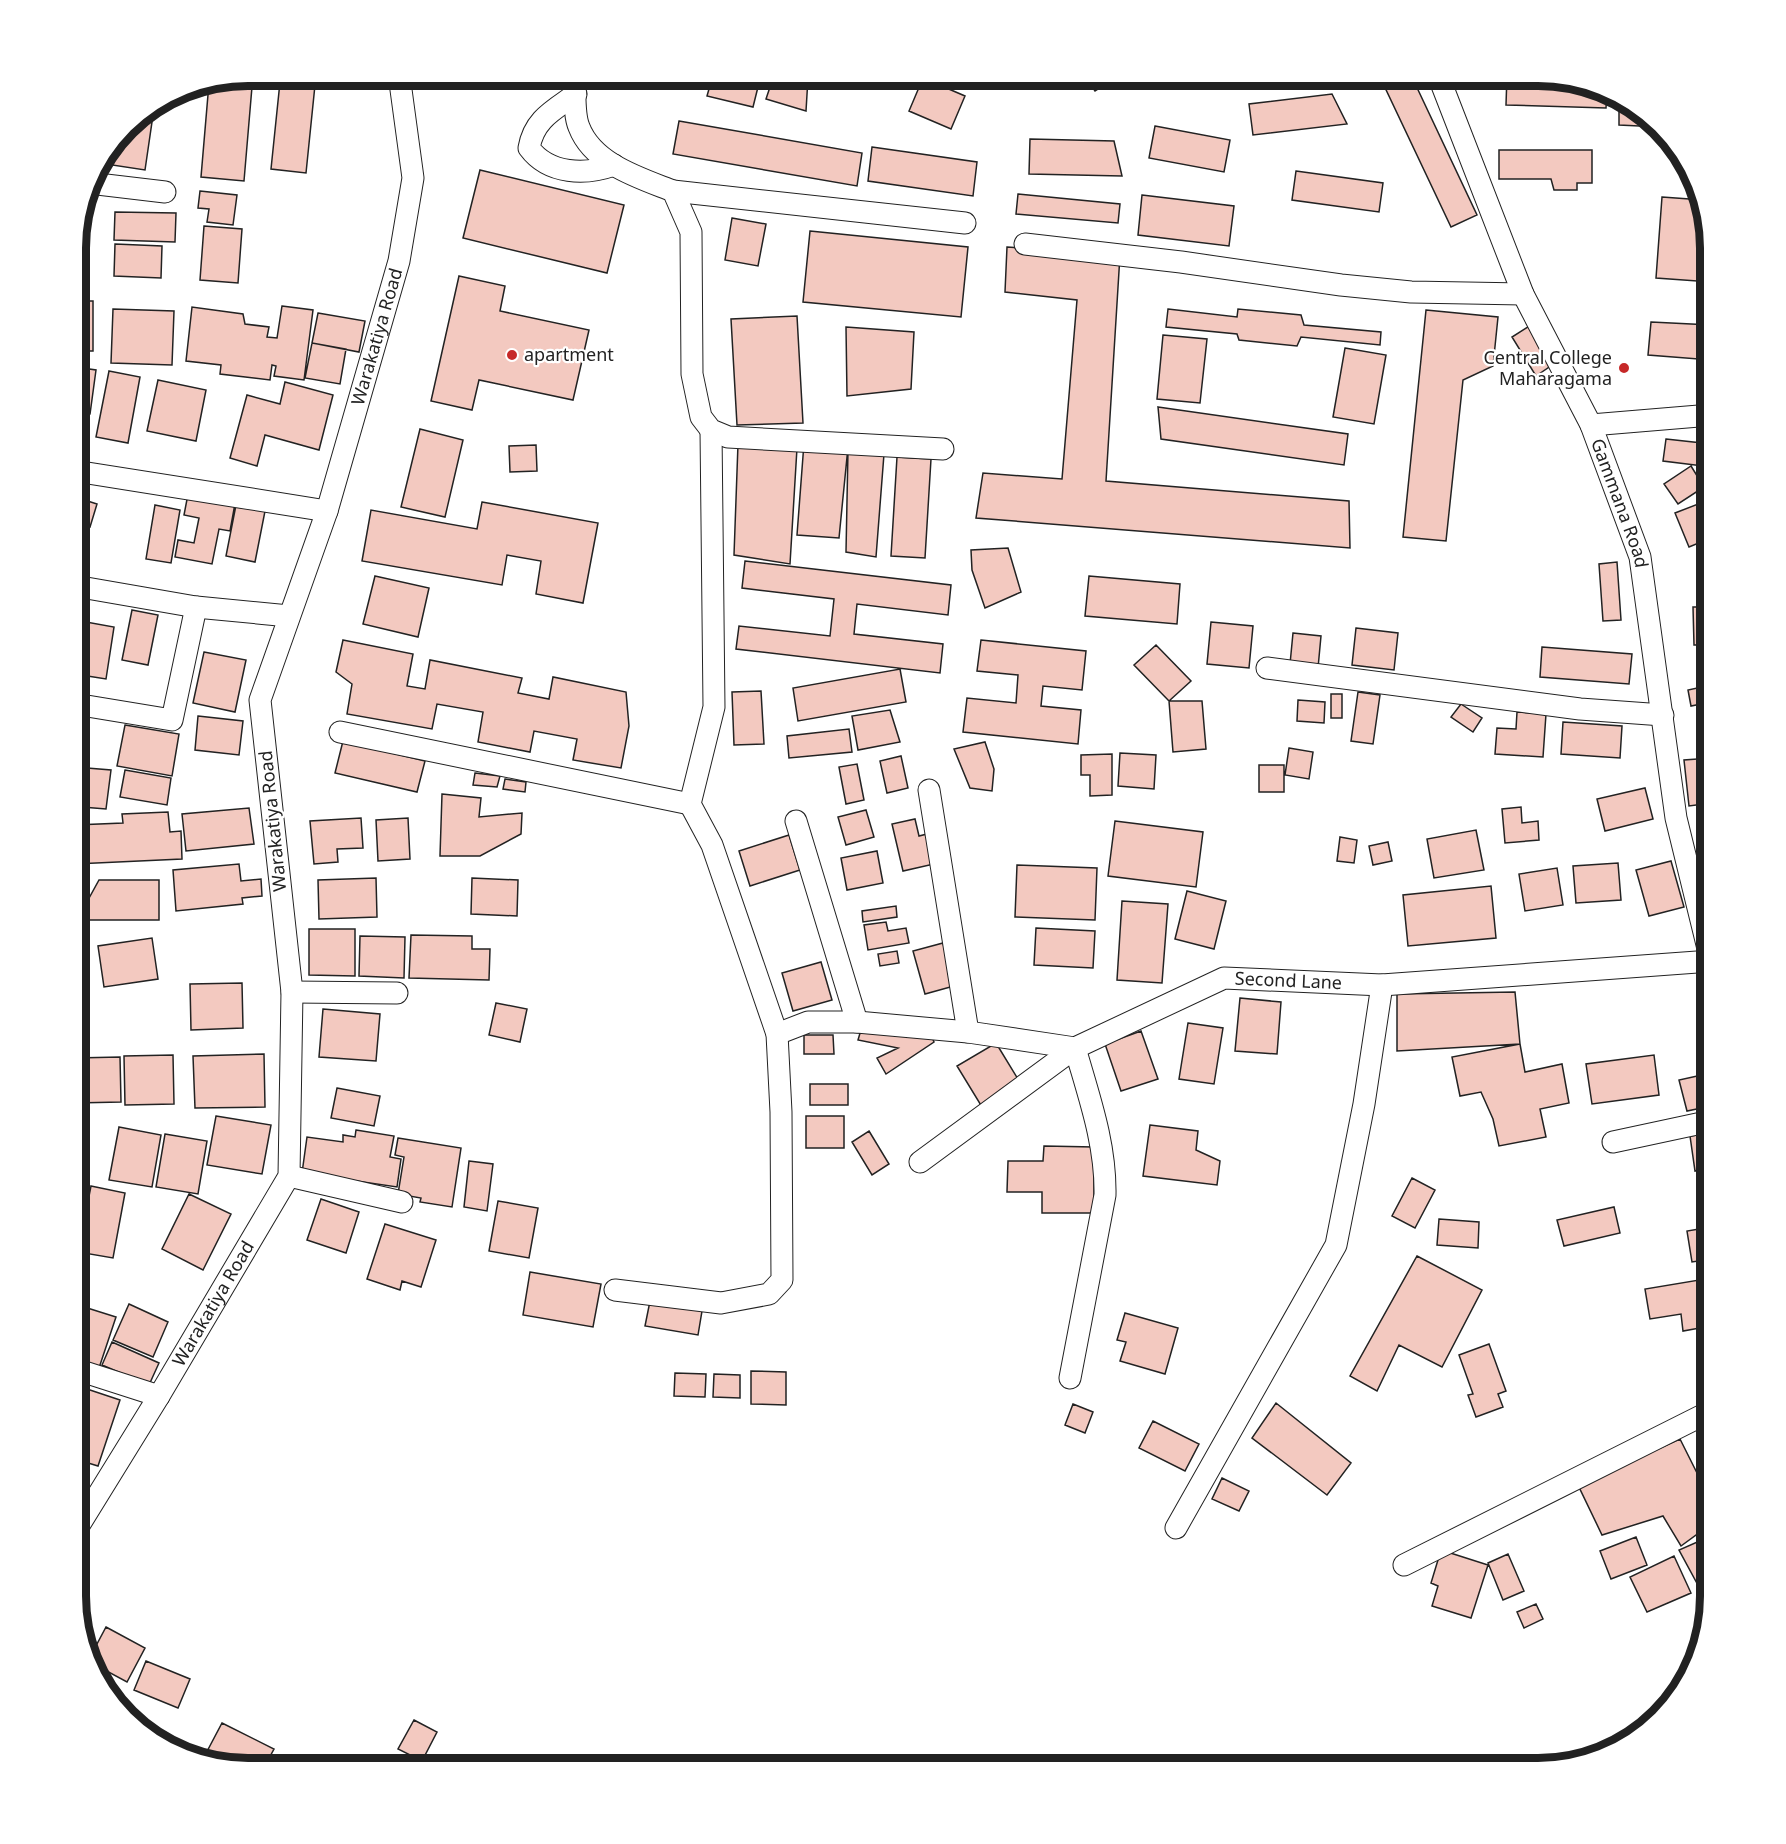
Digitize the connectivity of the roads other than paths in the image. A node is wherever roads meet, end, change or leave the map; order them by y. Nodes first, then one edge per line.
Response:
1 (400, 86) edge
2 (574, 86) edge
3 (575, 86) edge
4 (1442, 86) edge
5 (614, 165) junction
6 (98, 184) edge
7 (673, 191) junction
8 (165, 192) dead end
9 (965, 223) dead end
10 (1025, 244) dead end
11 (1522, 294) junction
12 (1700, 416) edge
13 (1591, 425) junction
14 (711, 430) junction
15 (944, 449) dead end
16 (86, 473) edge
17 (327, 511) junction
18 (86, 588) edge
19 (196, 607) junction
20 (289, 616) junction
21 (1267, 668) dead end
22 (86, 706) edge
23 (1663, 714) junction
24 (340, 732) dead end
25 (929, 790) dead end
26 (690, 804) junction
27 (796, 821) dead end
28 (1700, 916) edge
29 (1700, 962) edge
30 (1382, 985) junction
31 (292, 992) junction
32 (397, 993) dead end
33 (857, 1022) junction
34 (968, 1032) junction
35 (777, 1034) junction
36 (1075, 1048) junction
37 (1700, 1123) edge
38 (1613, 1142) dead end
39 (920, 1162) dead end
40 (289, 1176) junction
41 (402, 1202) dead end
42 (615, 1290) dead end
43 (86, 1373) edge
44 (1070, 1378) dead end
45 (159, 1396) junction
46 (1700, 1417) edge
47 (86, 1514) edge
48 (1176, 1528) dead end
49 (1404, 1565) dead end

1 - 17 street, Warakatiya Road
2 - 5 street
3 - 5 street
4 - 11 street, Gammana Road
5 - 7 street
6 - 8 street
7 - 9 street
7 - 14 street
10 - 11 street
11 - 13 street, Gammana Road
12 - 13 street
13 - 23 street, Gammana Road
14 - 15 street
14 - 26 street
16 - 17 street
17 - 20 street, Warakatiya Road
18 - 19 street
19 - 20 street
19 - 22 street
20 - 31 street, Warakatiya Road
21 - 23 street
23 - 28 street, Gammana Road
24 - 26 street
25 - 34 street
26 - 35 street
27 - 33 street
29 - 30 street, Second Lane
30 - 36 street, Second Lane
30 - 48 street
31 - 32 street
31 - 40 street, Warakatiya Road
33 - 34 street
33 - 35 street
34 - 36 street
35 - 42 street
36 - 39 street, Second Lane
36 - 44 street
37 - 38 street
40 - 41 street
40 - 45 street, Warakatiya Road
43 - 45 street
45 - 47 street, Warakatiya Road
46 - 49 street

